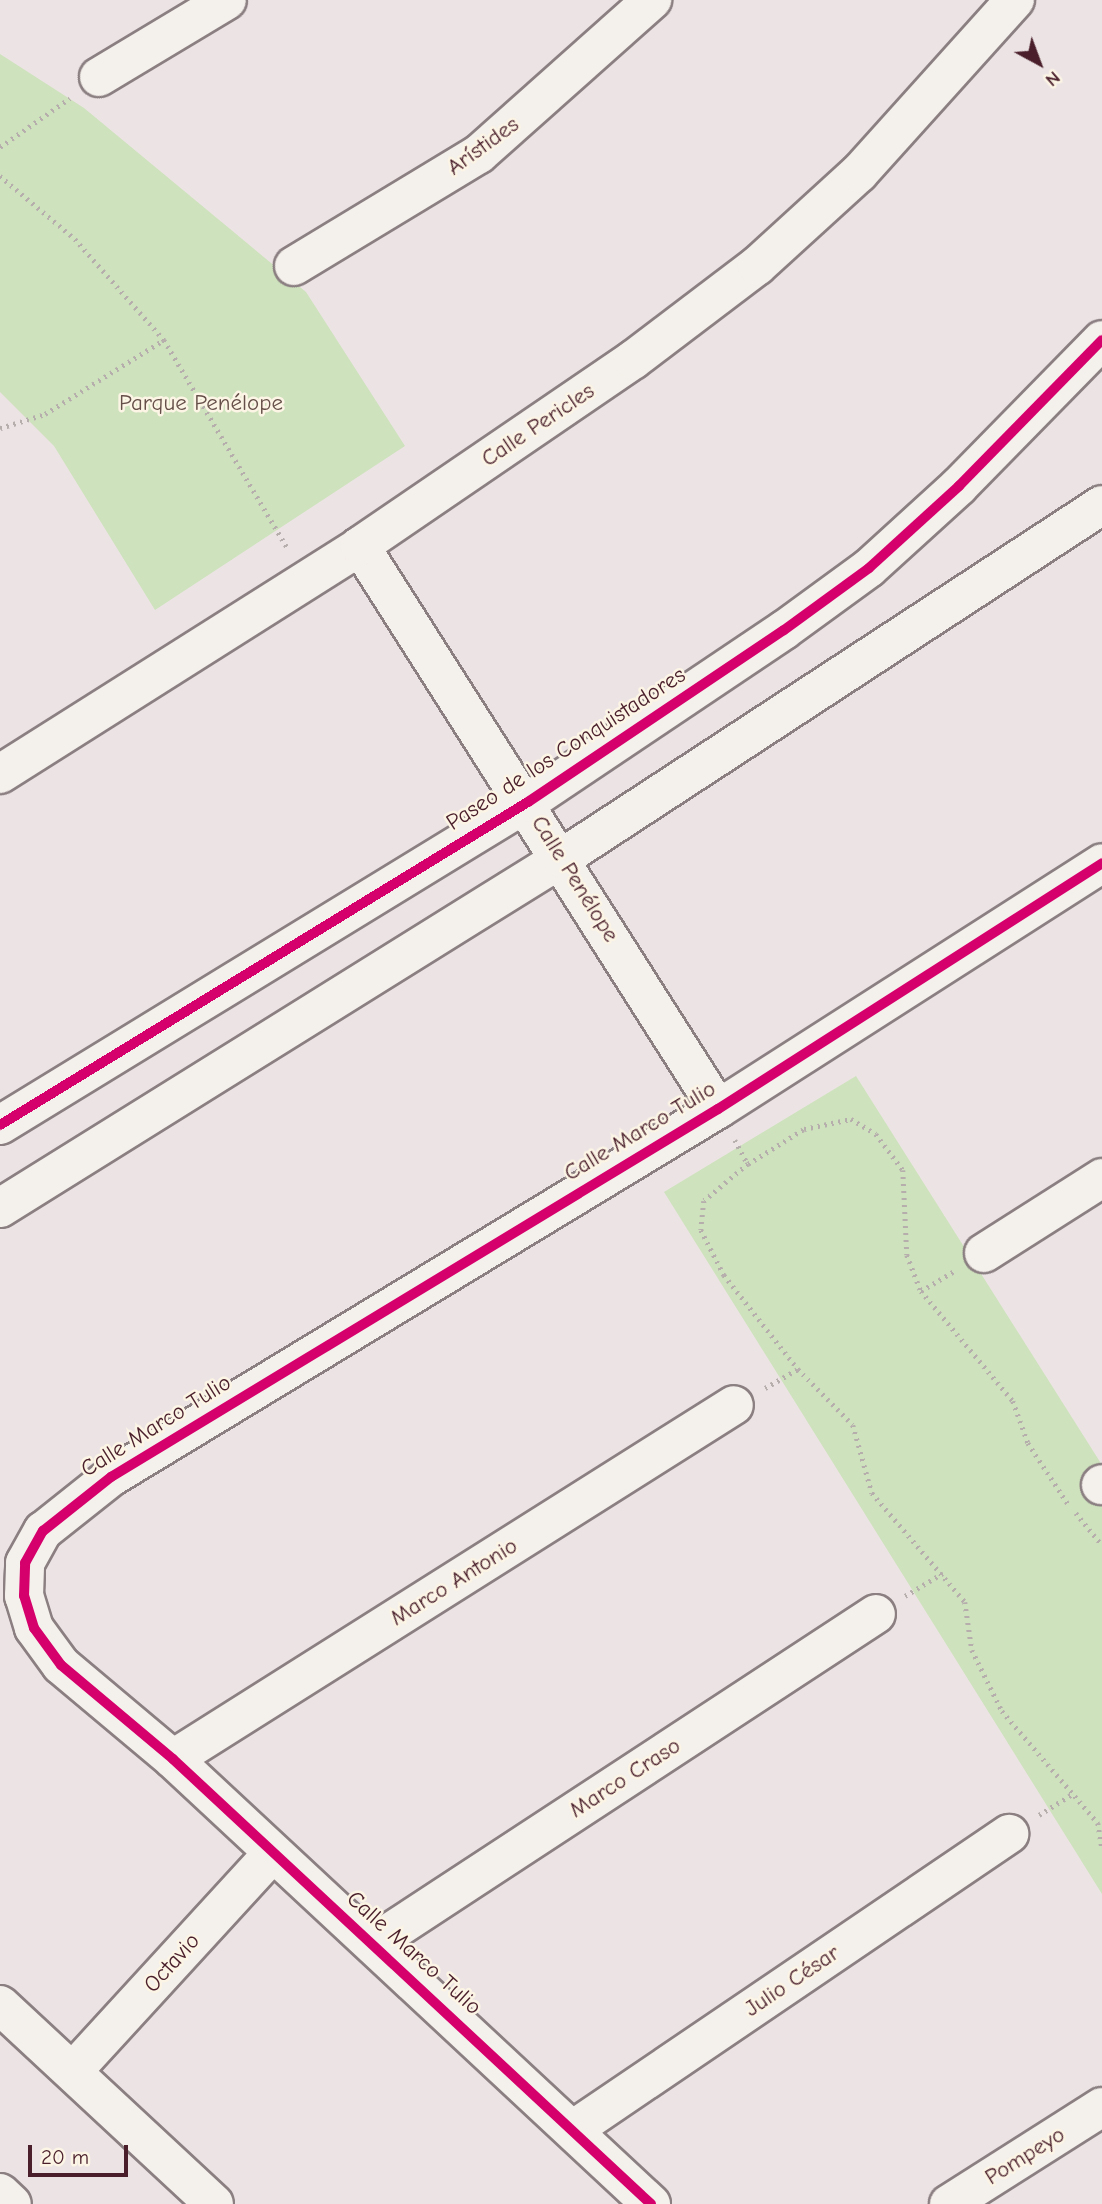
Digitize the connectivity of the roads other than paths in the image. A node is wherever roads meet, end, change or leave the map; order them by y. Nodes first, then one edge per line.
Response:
1 (227, 0) edge
2 (652, 0) edge
3 (1015, 0) edge
4 (99, 77) road end
5 (294, 266) dead end
6 (1102, 340) edge
7 (1102, 505) edge
8 (360, 546) junction
9 (0, 774) edge
10 (528, 802) junction
11 (562, 858) junction
12 (1102, 863) edge
13 (718, 1109) junction
14 (0, 1125) edge
15 (1102, 1178) edge
16 (0, 1208) edge
17 (984, 1253) dead end
18 (734, 1405) dead end
19 (876, 1614) road end
20 (173, 1759) junction
21 (1009, 1834) dead end
22 (272, 1854) junction
23 (374, 1943) junction
24 (0, 2005) edge
25 (73, 2071) junction
26 (1102, 2107) edge
27 (574, 2129) junction
28 (0, 2193) edge
29 (12, 2204) edge
30 (214, 2204) edge
31 (651, 2204) edge
32 (949, 2204) edge

1 - 4 street
2 - 5 street, Arístides
3 - 8 street, Calle Pericles
6 - 10 street, Paseo de los Conquistadores
7 - 11 street
8 - 9 street, Calle Pericles
8 - 10 street, Calle Penélope
10 - 11 street, Calle Penélope
10 - 14 street, Paseo de los Conquistadores
11 - 13 street, Calle Penélope
11 - 16 street
12 - 13 street, Calle Marco Tulio
13 - 20 street, Calle Marco Tulio
15 - 17 street
18 - 20 street, Marco Antonio
19 - 23 street, Marco Craso
20 - 22 street, Calle Marco Tulio
21 - 27 street, Julio César
22 - 23 street, Calle Marco Tulio
22 - 25 street, Octavio
23 - 27 street, Calle Marco Tulio
24 - 25 street
25 - 30 street
26 - 32 street, Pompeyo
27 - 31 street, Calle Marco Tulio
28 - 29 street

